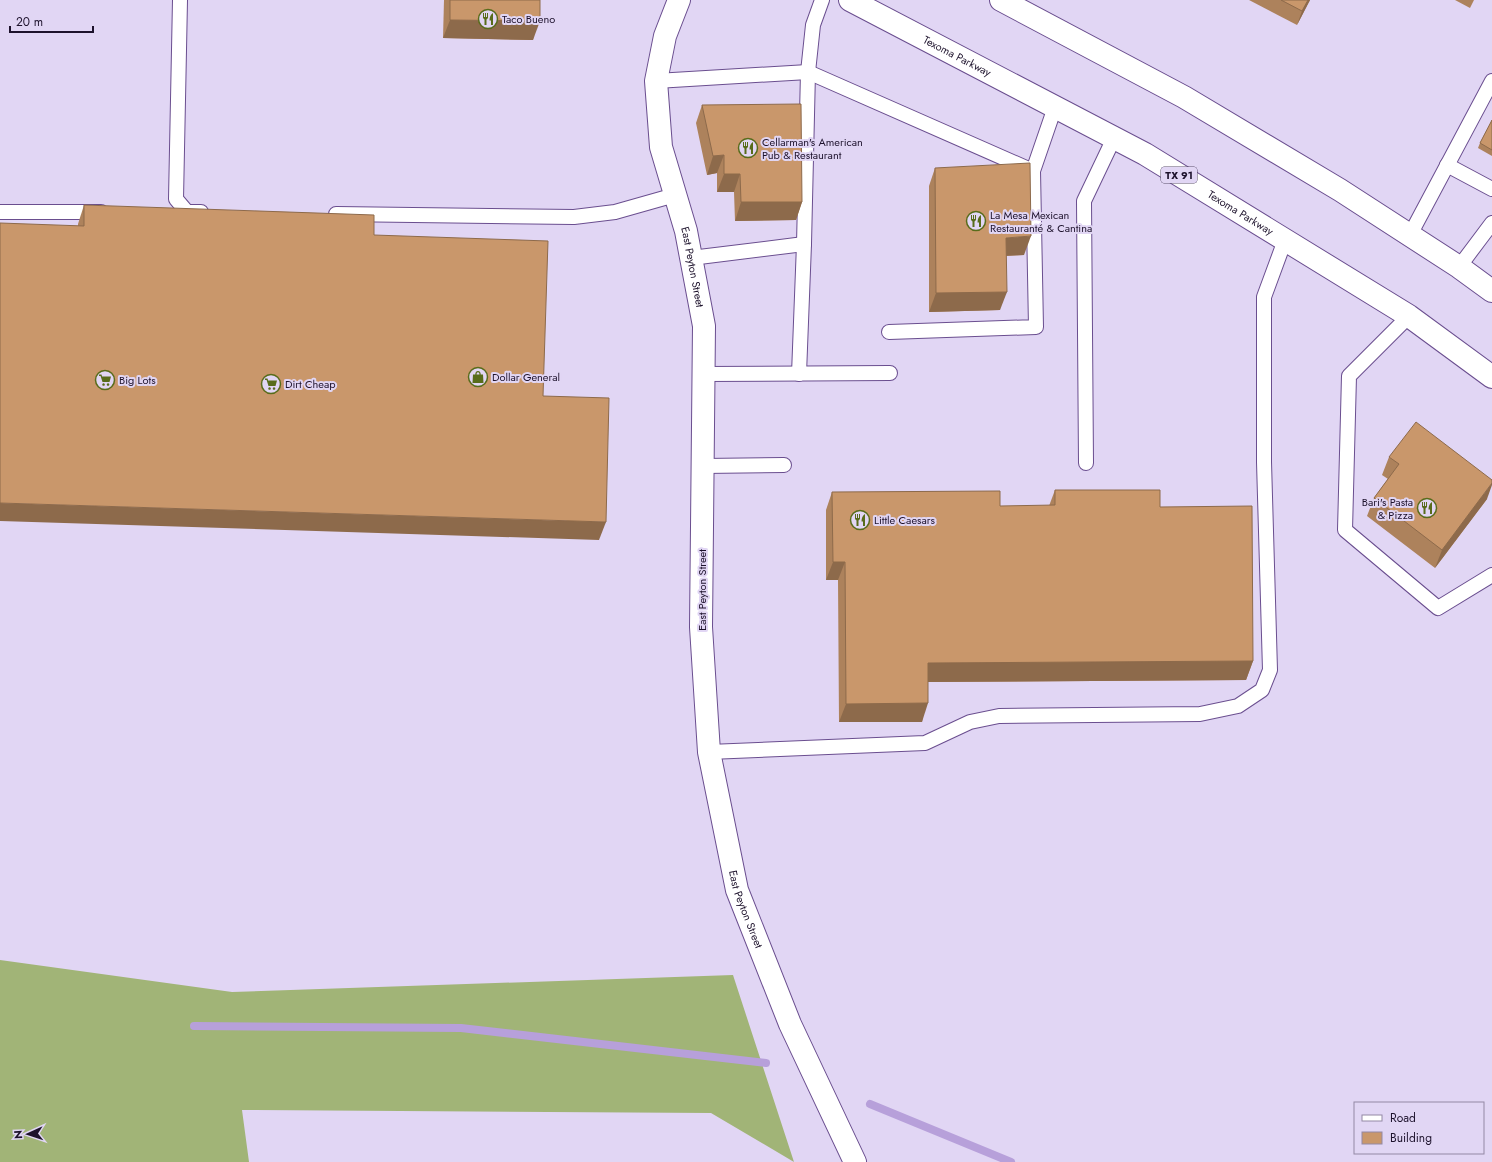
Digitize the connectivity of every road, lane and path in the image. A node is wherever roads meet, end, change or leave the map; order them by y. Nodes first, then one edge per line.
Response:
1 (180, 0) edge
2 (679, 0) edge
3 (822, 0) edge
4 (850, 0) edge
5 (1001, 0) edge
6 (808, 72) junction
7 (656, 81) junction
8 (1492, 81) edge
9 (1055, 107) junction
10 (1114, 138) junction
11 (1447, 165) junction
12 (1033, 171) junction
13 (1492, 189) edge
14 (675, 195) junction
15 (0, 212) edge
16 (117, 212) edge
17 (172, 212) edge
18 (187, 212) junction
19 (211, 212) edge
20 (321, 214) edge
21 (1492, 223) edge
22 (1410, 235) junction
23 (1285, 240) junction
24 (804, 244) junction
25 (691, 258) junction
26 (1460, 266) junction
27 (1492, 291) edge
28 (1409, 316) junction
29 (889, 332) dead end
30 (890, 373) dead end
31 (704, 374) junction
32 (799, 374) junction
33 (1492, 376) edge
34 (1086, 464) dead end
35 (784, 465) dead end
36 (702, 466) junction
37 (1492, 575) edge
38 (709, 752) junction
39 (855, 1162) edge

1 - 18 lane
2 - 7 main road, East Peyton Street
3 - 6 lane
4 - 9 main road, Texoma Parkway / TX 91
5 - 22 main road
6 - 7 lane
6 - 12 lane
6 - 24 lane
7 - 14 main road, East Peyton Street
8 - 11 lane
9 - 10 main road, Texoma Parkway / TX 91
9 - 12 lane
10 - 23 main road, Texoma Parkway / TX 91
10 - 34 lane
11 - 13 lane
11 - 22 lane
12 - 29 lane
14 - 20 lane
14 - 25 main road, East Peyton Street
15 - 16 lane
17 - 18 lane
18 - 19 lane
21 - 26 lane
22 - 26 main road
23 - 28 main road, Texoma Parkway / TX 91
23 - 38 lane
24 - 25 lane
24 - 32 lane
25 - 31 main road, East Peyton Street
26 - 27 main road
28 - 33 main road, Texoma Parkway / TX 91
28 - 37 lane
30 - 32 lane
31 - 32 lane
31 - 36 main road, East Peyton Street
35 - 36 lane
36 - 38 main road, East Peyton Street
38 - 39 main road, East Peyton Street

